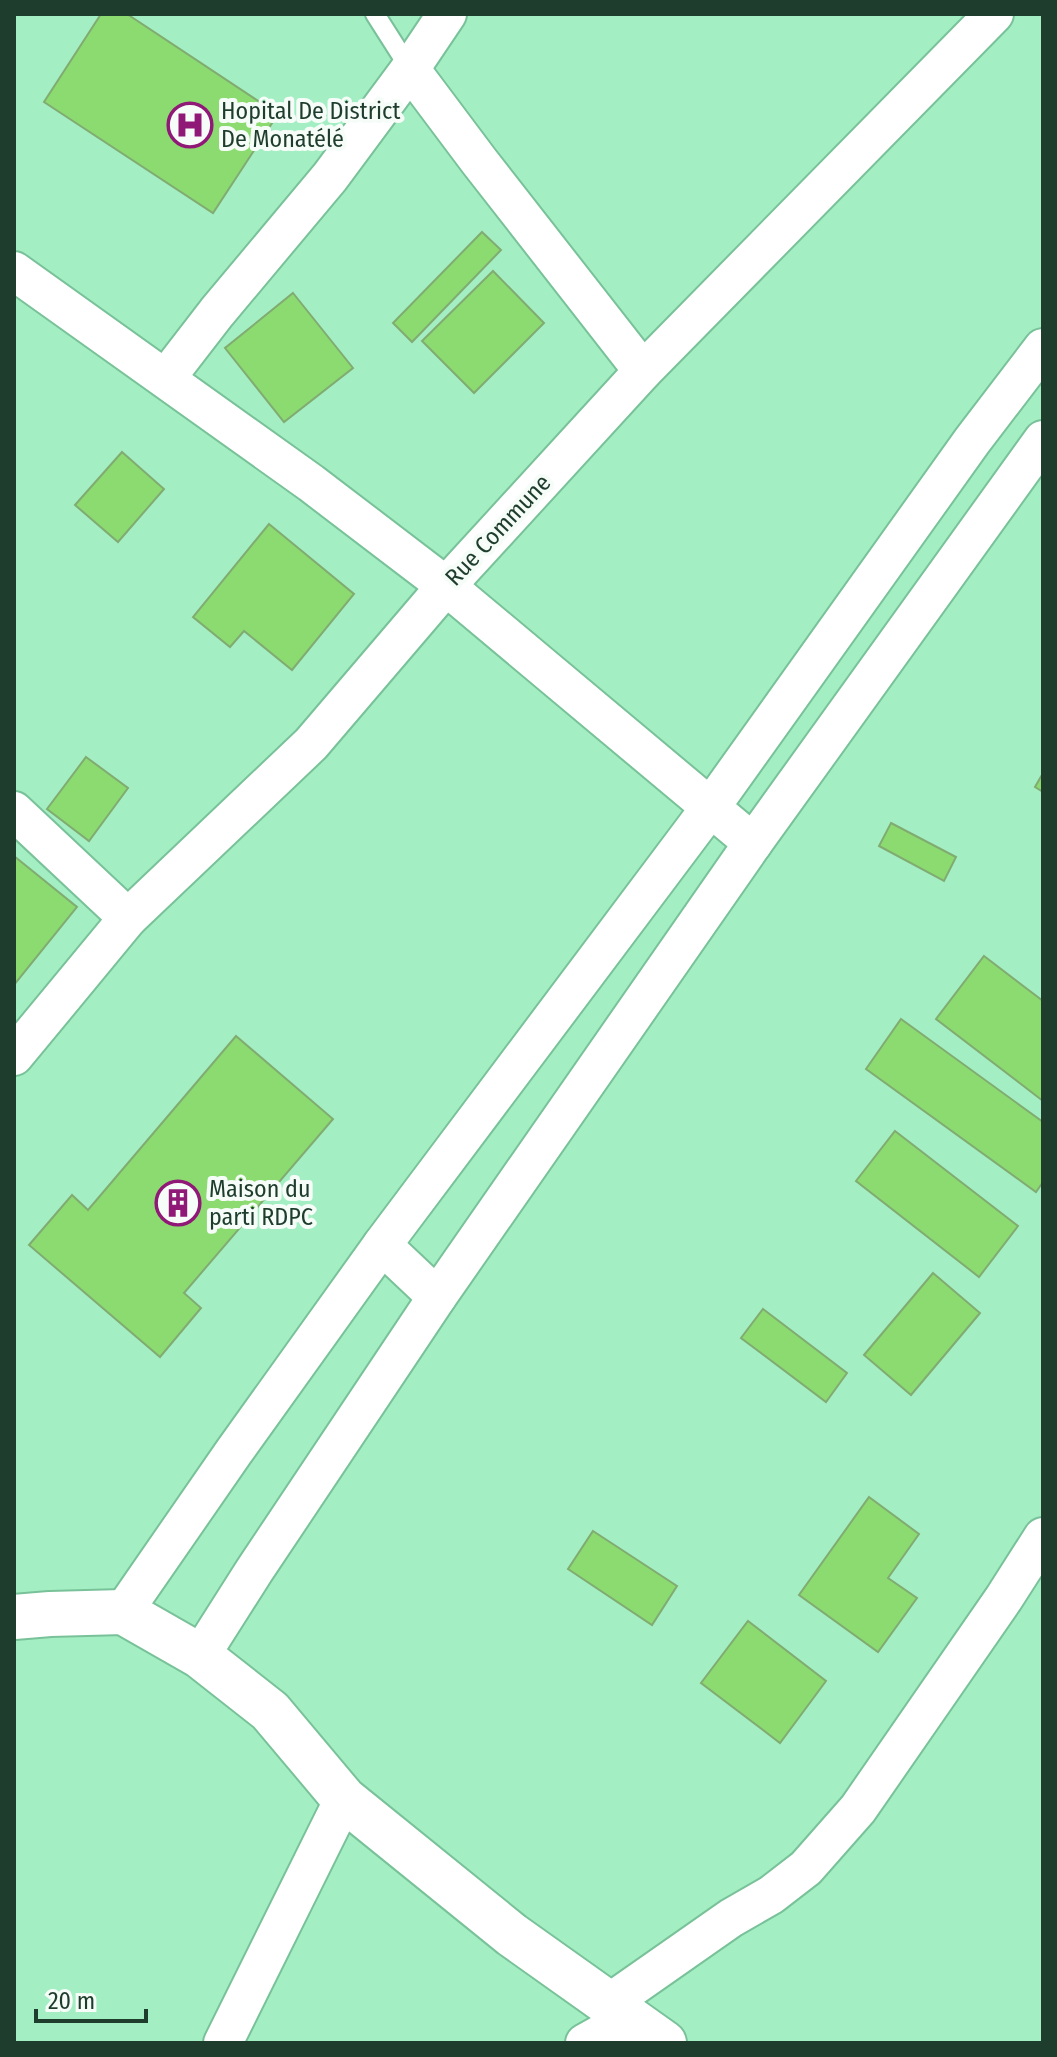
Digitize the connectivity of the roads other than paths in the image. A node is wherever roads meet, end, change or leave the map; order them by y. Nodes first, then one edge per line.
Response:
1 (375, 14) edge
2 (447, 14) edge
3 (994, 14) edge
4 (410, 69) junction
5 (14, 271) edge
6 (1043, 348) edge
7 (643, 371) junction
8 (166, 378) junction
9 (1038, 456) edge
10 (446, 586) junction
11 (710, 808) junction
12 (14, 811) edge
13 (753, 843) junction
14 (128, 918) junction
15 (14, 1056) edge
16 (382, 1245) junction
17 (437, 1297) junction
18 (1043, 1537) edge
19 (123, 1612) junction
20 (14, 1617) edge
21 (200, 1656) junction
22 (344, 1799) junction
23 (618, 2011) junction
24 (223, 2043) edge
25 (585, 2043) edge
26 (664, 2043) edge

1 - 4 lane
2 - 4 street
3 - 7 street, Rue Commune
4 - 7 street
4 - 8 street
5 - 8 street
6 - 11 street
7 - 10 street, Rue Commune
8 - 10 street
9 - 13 street
10 - 11 street
10 - 14 street, Rue Commune
11 - 13 street
11 - 16 street
12 - 14 street
13 - 17 street
14 - 15 street, Rue Commune
16 - 17 street
16 - 19 street
17 - 21 street
18 - 23 street
19 - 20 main road
19 - 21 main road
21 - 22 main road
22 - 23 main road
22 - 24 street
23 - 25 street
23 - 26 main road

